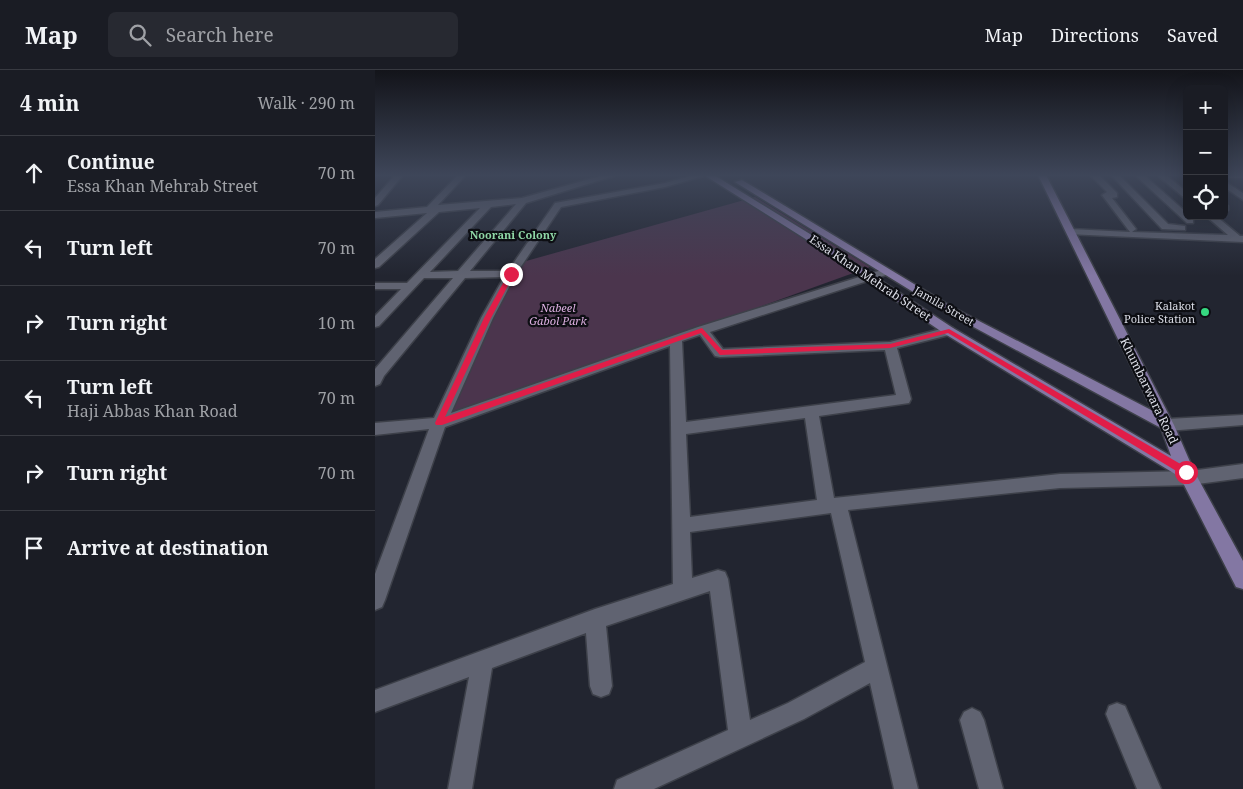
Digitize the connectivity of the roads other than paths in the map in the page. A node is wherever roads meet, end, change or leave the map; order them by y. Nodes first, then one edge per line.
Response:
1 (434, 208) edge
2 (429, 209) edge
3 (485, 209) edge
4 (517, 209) edge
5 (556, 209) edge
6 (762, 209) edge
7 (783, 209) edge
8 (1058, 209) edge
9 (1116, 209) edge
10 (1147, 209) edge
11 (1176, 209) edge
12 (375, 215) edge
13 (1216, 220) edge
14 (1190, 221) dead end
15 (1182, 228) dead end
16 (1131, 229) dead end
17 (1070, 232) junction
18 (1237, 239) edge
19 (1243, 252) edge
20 (375, 265) edge
21 (885, 272) junction
22 (511, 274) junction
23 (421, 275) junction
24 (462, 275) junction
25 (869, 278) junction
26 (375, 286) edge
27 (410, 286) junction
28 (375, 323) edge
29 (702, 330) junction
30 (949, 331) junction
31 (676, 340) junction
32 (890, 346) junction
33 (375, 381) edge
34 (811, 412) junction
35 (1243, 420) edge
36 (439, 423) junction
37 (1167, 425) junction
38 (375, 429) edge
39 (678, 429) junction
40 (1243, 470) edge
41 (1188, 475) junction
42 (832, 505) junction
43 (681, 526) junction
44 (1243, 580) edge
45 (683, 590) junction
46 (375, 600) edge
47 (595, 619) junction
48 (483, 660) junction
49 (877, 667) junction
50 (601, 686) dead end
51 (376, 701) edge
52 (1117, 714) dead end
53 (973, 720) dead end
54 (741, 737) junction
55 (460, 789) edge
56 (626, 789) edge
57 (906, 789) edge
58 (991, 789) edge
59 (1149, 789) edge

1 - 20 street
2 - 12 street
3 - 23 street
4 - 24 street
5 - 22 street
6 - 25 main road, Essa Khan Mehrab Street
7 - 21 main road, Jamila Street
8 - 17 main road, Khumbarwara Road
9 - 16 street
10 - 15 street
11 - 14 street
13 - 18 street
17 - 18 street
17 - 37 main road, Khumbarwara Road
18 - 19 street
21 - 25 street
21 - 37 main road, Jamila Street
22 - 24 street
22 - 36 street
23 - 24 street
23 - 27 street
24 - 33 street
25 - 29 street
25 - 30 main road, Essa Khan Mehrab Street
26 - 27 street
27 - 28 street
29 - 31 street
29 - 32 street
30 - 32 street
30 - 41 main road, Essa Khan Mehrab Street
31 - 36 street
31 - 39 street
32 - 34 street
34 - 39 street
34 - 42 street
35 - 37 street
36 - 38 street
36 - 46 street
37 - 41 main road, Khumbarwara Road
39 - 43 street
40 - 41 street
41 - 42 street
41 - 44 main road, Khumbarwara Road
42 - 43 street
42 - 49 street
43 - 45 street
45 - 47 street
45 - 54 street
47 - 48 street
47 - 50 street
48 - 51 street
48 - 55 street
49 - 54 street
49 - 57 street
52 - 59 street
53 - 58 street
54 - 56 street

